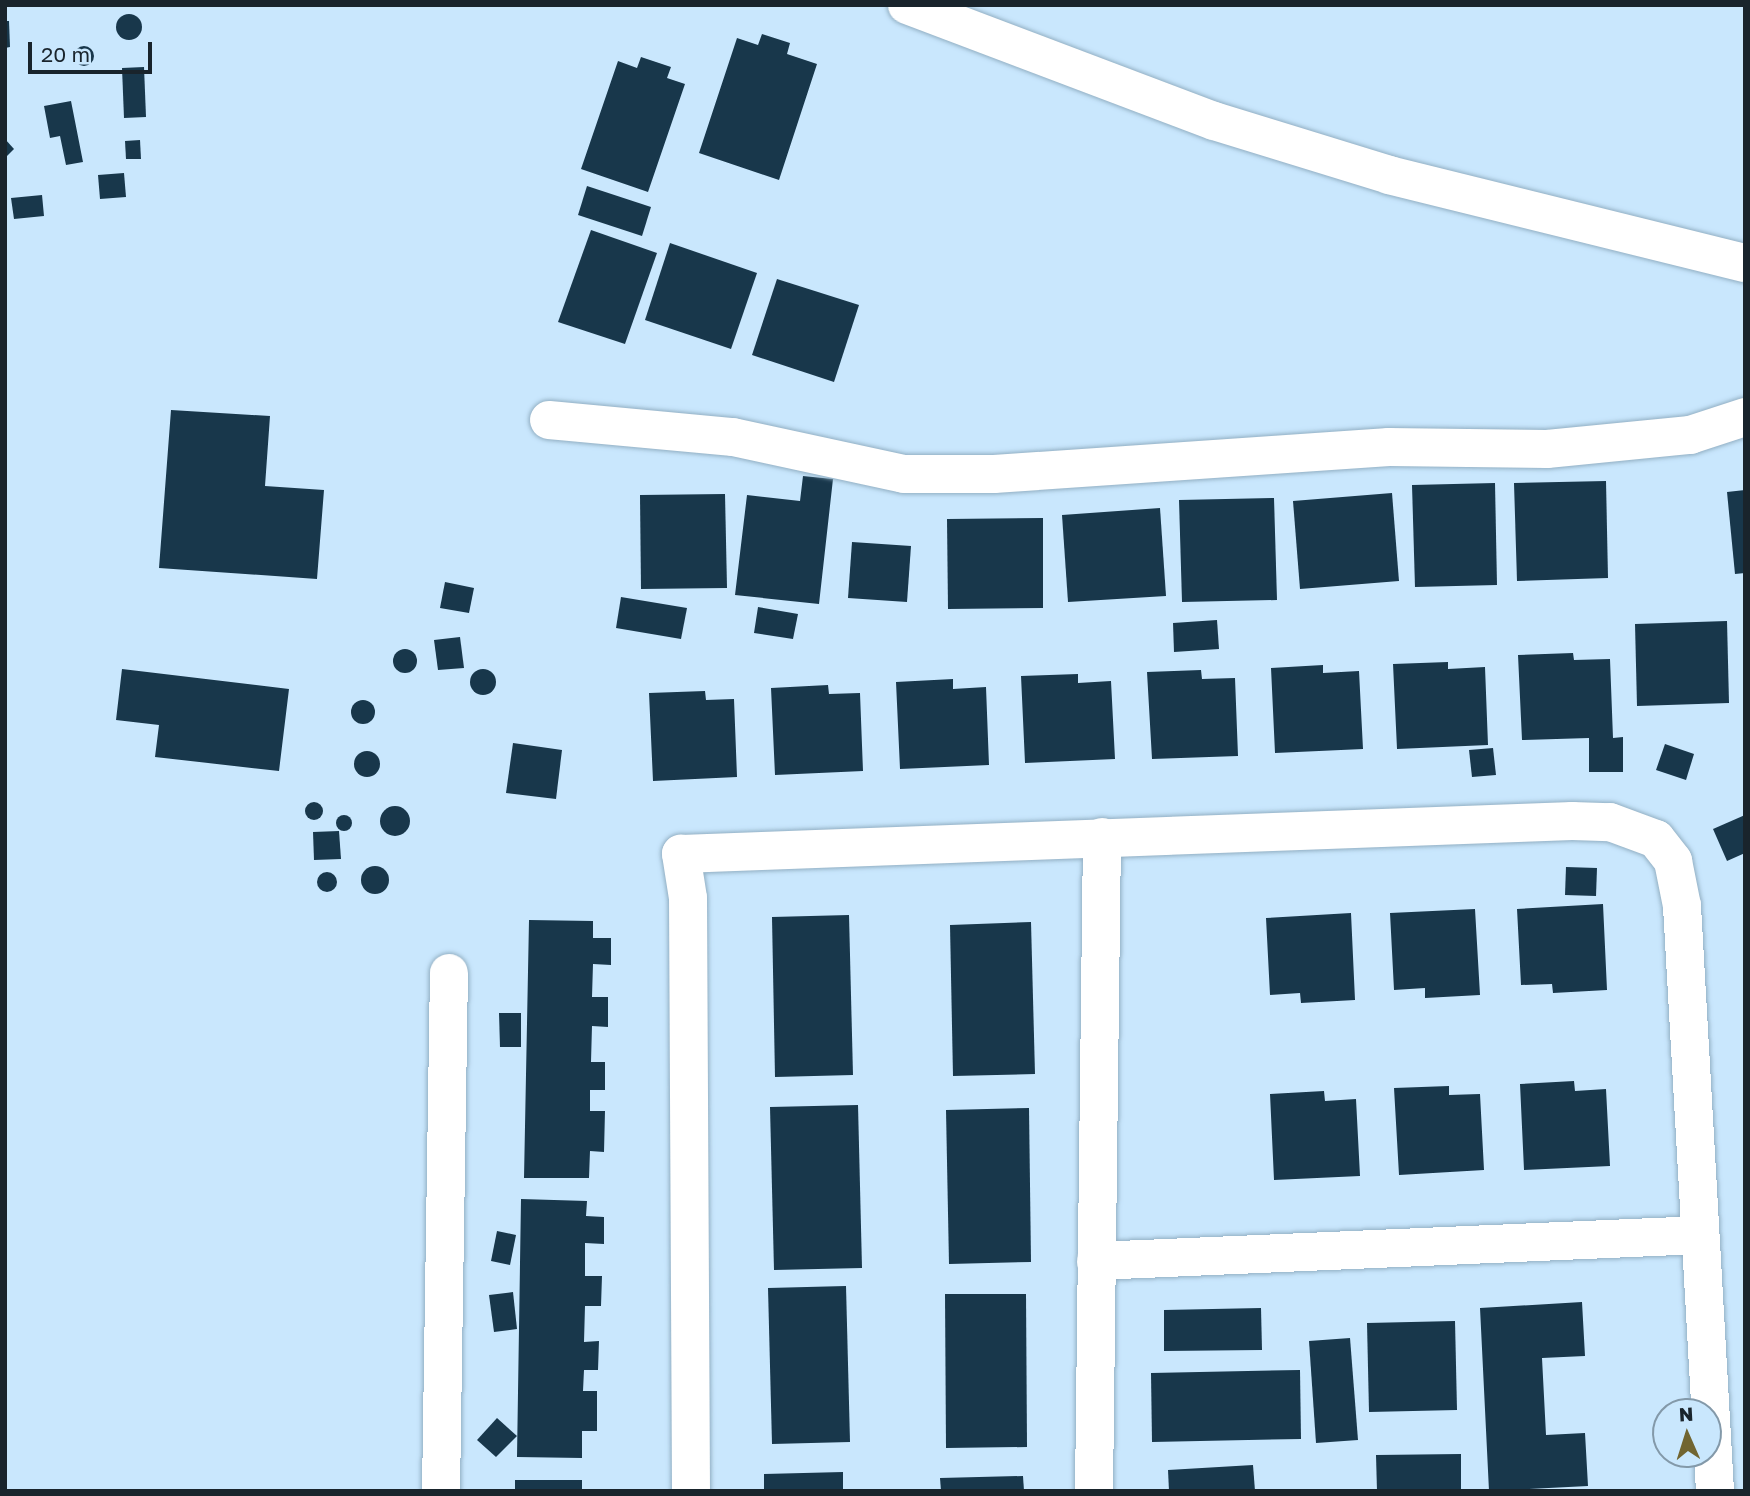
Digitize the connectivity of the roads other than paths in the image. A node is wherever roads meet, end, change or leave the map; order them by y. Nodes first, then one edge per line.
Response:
1 (906, 5) edge
2 (1745, 263) edge
3 (1745, 417) edge
4 (549, 419) dead end
5 (1102, 837) junction
6 (449, 973) dead end
7 (1700, 1235) junction
8 (1096, 1261) junction
9 (441, 1491) edge
10 (691, 1491) edge
11 (1094, 1491) edge
12 (1715, 1491) edge

1 - 2 street
3 - 4 street
5 - 7 street
5 - 8 street
5 - 10 street
6 - 9 street
7 - 8 street
7 - 12 street
8 - 11 street

